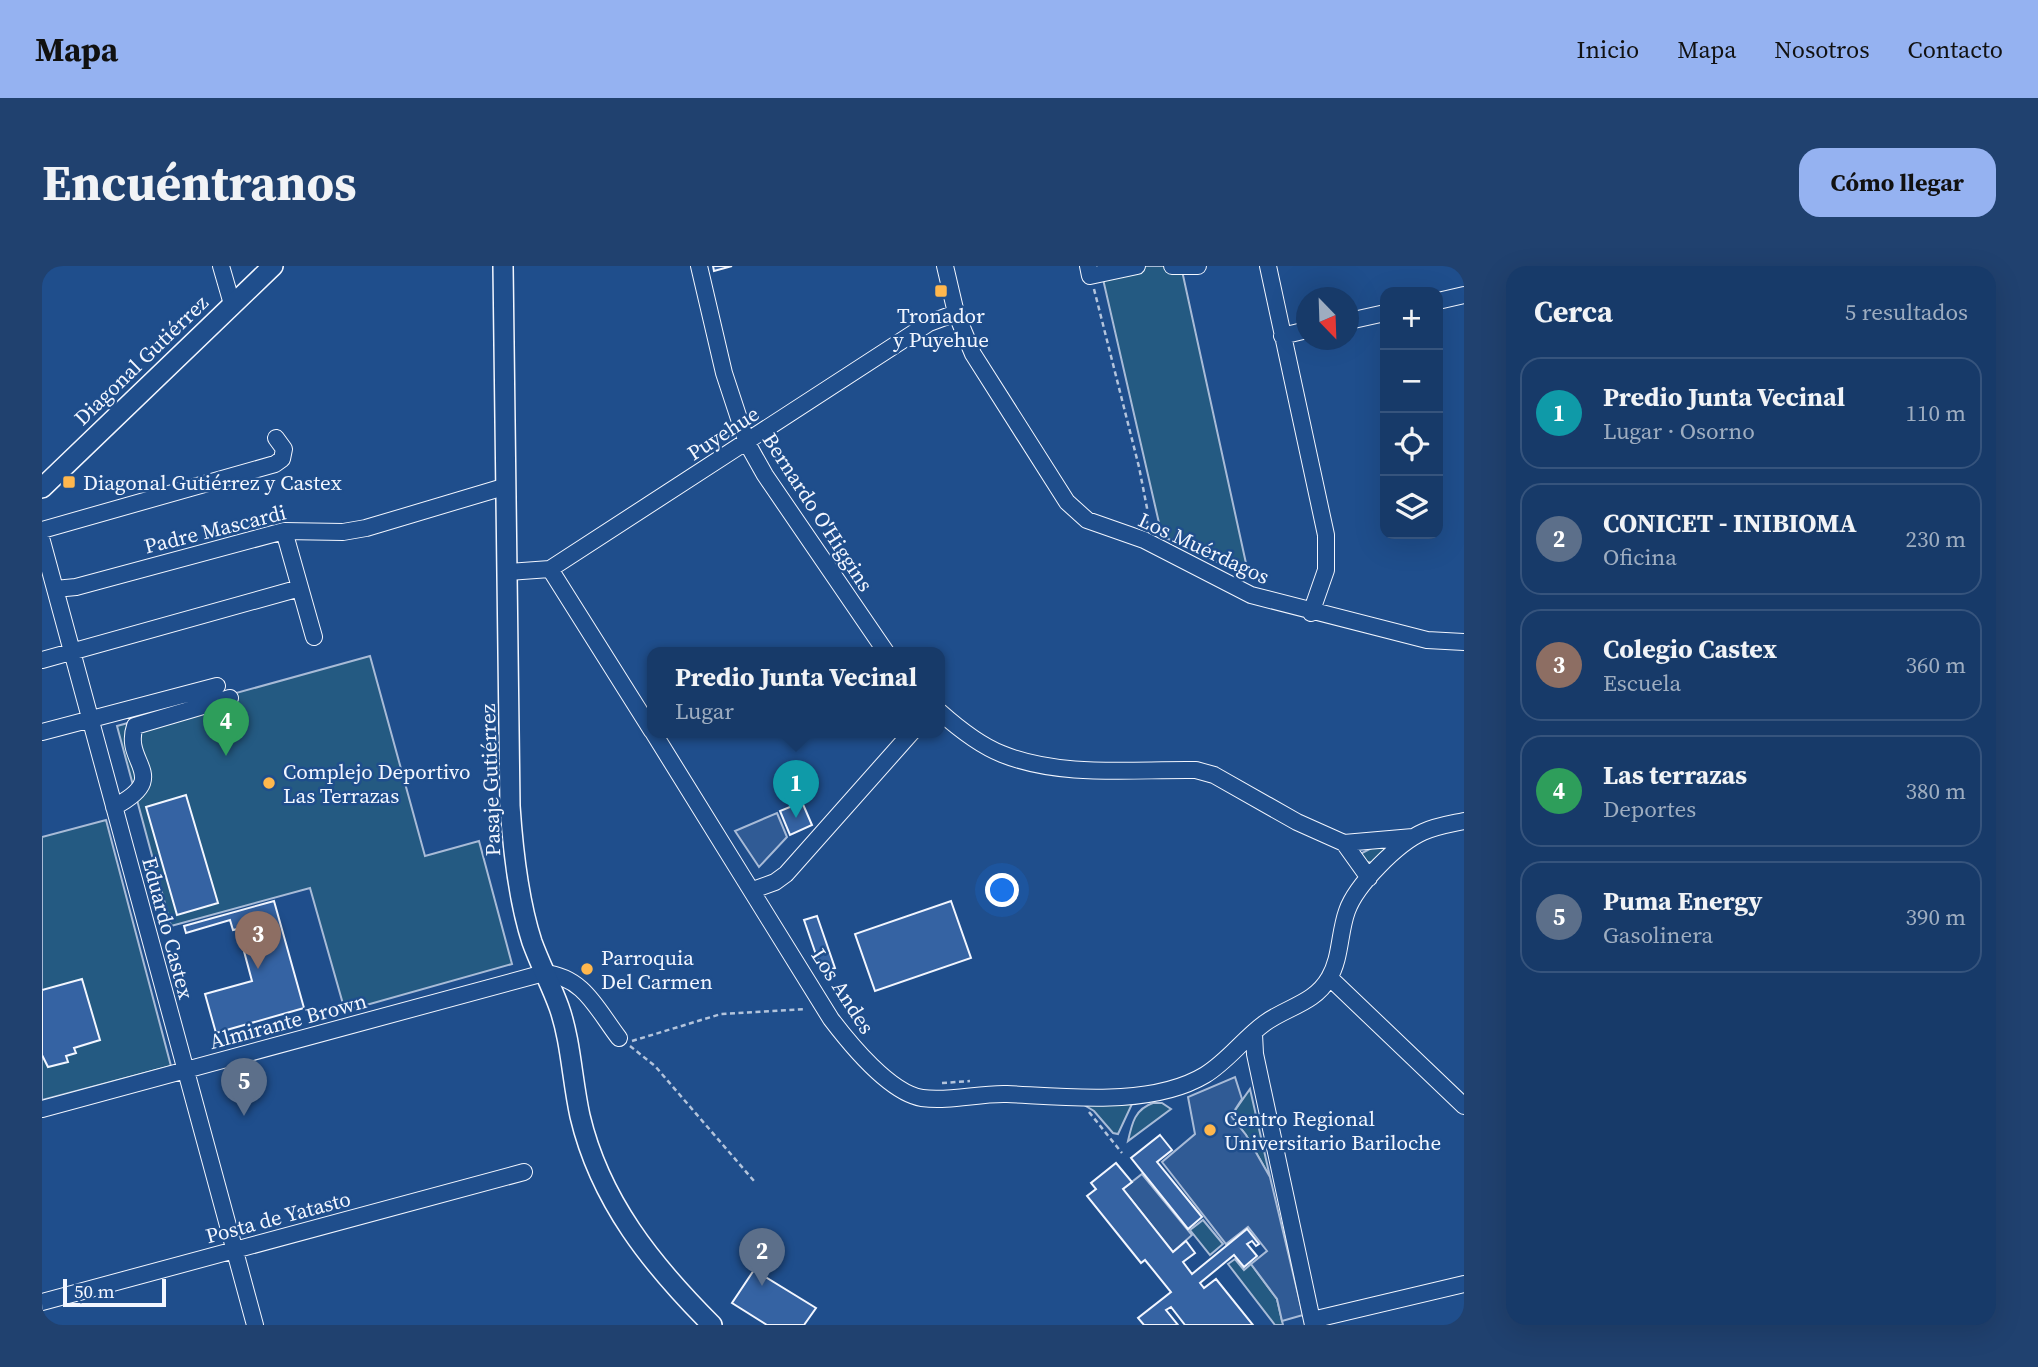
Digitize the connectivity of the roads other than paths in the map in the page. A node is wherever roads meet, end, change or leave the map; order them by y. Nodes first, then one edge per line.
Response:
1 (222, 266) edge
2 (272, 266) edge
3 (503, 266) edge
4 (699, 266) edge
5 (945, 266) edge
6 (1137, 266) edge
7 (1172, 266) edge
8 (1198, 266) edge
9 (1268, 266) edge
10 (1089, 271) edge
11 (1464, 295) edge
12 (1443, 300) edge
13 (232, 304) junction
14 (956, 313) junction
15 (1380, 314) edge
16 (1359, 319) edge
17 (1296, 333) edge
18 (1282, 336) junction
19 (276, 438) dead end
20 (747, 443) junction
21 (507, 486) junction
22 (42, 488) edge
23 (42, 530) edge
24 (284, 531) junction
25 (42, 541) edge
26 (550, 569) junction
27 (508, 572) junction
28 (300, 588) junction
29 (55, 589) junction
30 (1311, 613) junction
31 (314, 637) dead end
32 (1464, 642) edge
33 (883, 647) edge
34 (72, 650) junction
35 (42, 660) edge
36 (217, 686) dead end
37 (230, 698) dead end
38 (945, 716) edge
39 (91, 719) junction
40 (647, 723) edge
41 (42, 732) edge
42 (657, 738) edge
43 (907, 738) edge
44 (114, 807) junction
45 (1464, 821) edge
46 (1413, 837) junction
47 (1344, 843) junction
48 (1368, 878) junction
49 (753, 890) junction
50 (544, 973) junction
51 (1329, 978) junction
52 (1254, 1034) junction
53 (619, 1038) road end
54 (185, 1071) junction
55 (1464, 1087) edge
56 (1464, 1107) edge
57 (42, 1110) edge
58 (524, 1172) dead end
59 (235, 1250) junction
60 (1464, 1284) edge
61 (42, 1302) edge
62 (1312, 1322) edge
63 (706, 1323) edge
64 (255, 1325) edge

1 - 13 street
2 - 13 main road, Diagonal Gutiérrez
3 - 21 main road, Pasaje Gutiérrez
4 - 20 street, Bernardo O'Higgins
5 - 14 street, Los Muérdagos
6 - 10 street
7 - 8 street
9 - 18 street
11 - 12 street
13 - 22 main road, Diagonal Gutiérrez
14 - 20 street, Puyehue
14 - 30 street, Los Muérdagos
15 - 16 street
17 - 18 street
18 - 30 street
19 - 23 street
20 - 26 street, Puyehue
20 - 33 street, Bernardo O'Higgins
21 - 24 street, Padre Mascardi
21 - 27 main road, Pasaje Gutiérrez
24 - 28 street
24 - 29 street, Padre Mascardi
25 - 29 street, Eduardo Castex
26 - 27 street, Puyehue
26 - 40 street, Los Andes
27 - 50 main road, Pasaje Gutiérrez
28 - 31 street
28 - 34 street
29 - 34 street, Eduardo Castex
30 - 32 street, Los Muérdagos
34 - 35 street
34 - 39 street, Eduardo Castex
36 - 39 street
37 - 44 street
38 - 47 street
39 - 41 street
39 - 44 street, Eduardo Castex
42 - 49 street, Los Andes
43 - 49 street
44 - 54 street, Eduardo Castex
45 - 46 street
46 - 47 street
46 - 48 street
47 - 48 street
48 - 51 street
49 - 52 street, Los Andes
50 - 53 street
50 - 54 street, Almirante Brown
50 - 63 main road, Pasaje Gutiérrez
51 - 52 street, Los Andes
51 - 56 street
52 - 62 street
54 - 57 street, Almirante Brown
54 - 59 street, Eduardo Castex
55 - 56 street
58 - 59 street, Posta de Yatasto
59 - 61 street, Posta de Yatasto
59 - 64 street, Eduardo Castex
60 - 62 street

